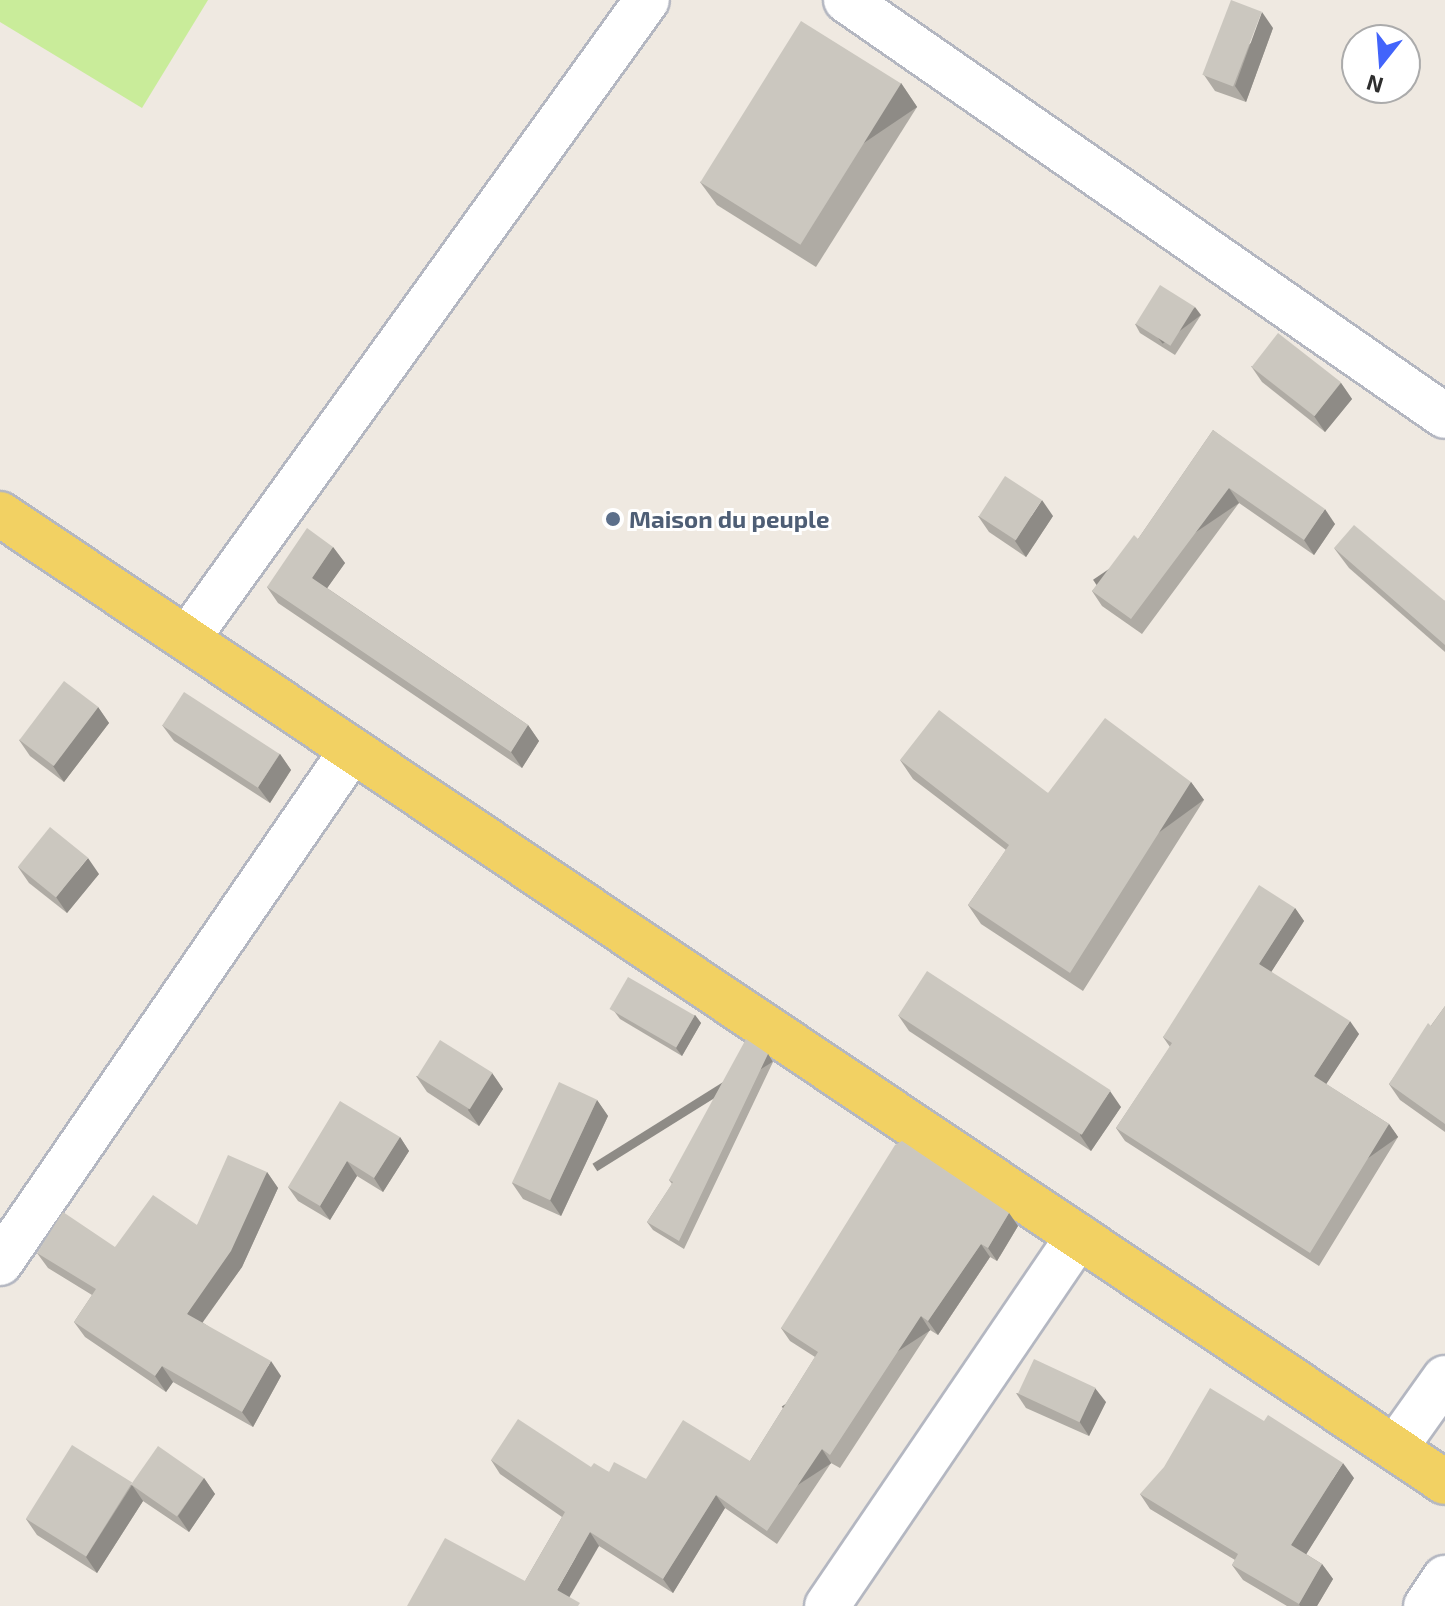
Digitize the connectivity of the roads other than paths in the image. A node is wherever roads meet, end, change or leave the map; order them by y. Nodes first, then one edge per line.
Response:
1 (647, 0) edge
2 (846, 0) edge
3 (1445, 416) edge
4 (0, 514) edge
5 (187, 639) junction
6 (352, 750) junction
7 (1078, 1236) junction
8 (0, 1263) edge
9 (1445, 1378) edge
10 (1395, 1448) junction
11 (1445, 1482) edge
12 (1445, 1578) edge
13 (827, 1606) edge
14 (1426, 1606) edge

1 - 5 street
2 - 3 street
4 - 5 main road
5 - 6 main road
6 - 7 main road
6 - 8 street
7 - 10 main road
7 - 13 street
9 - 10 street
10 - 11 main road
12 - 14 street

